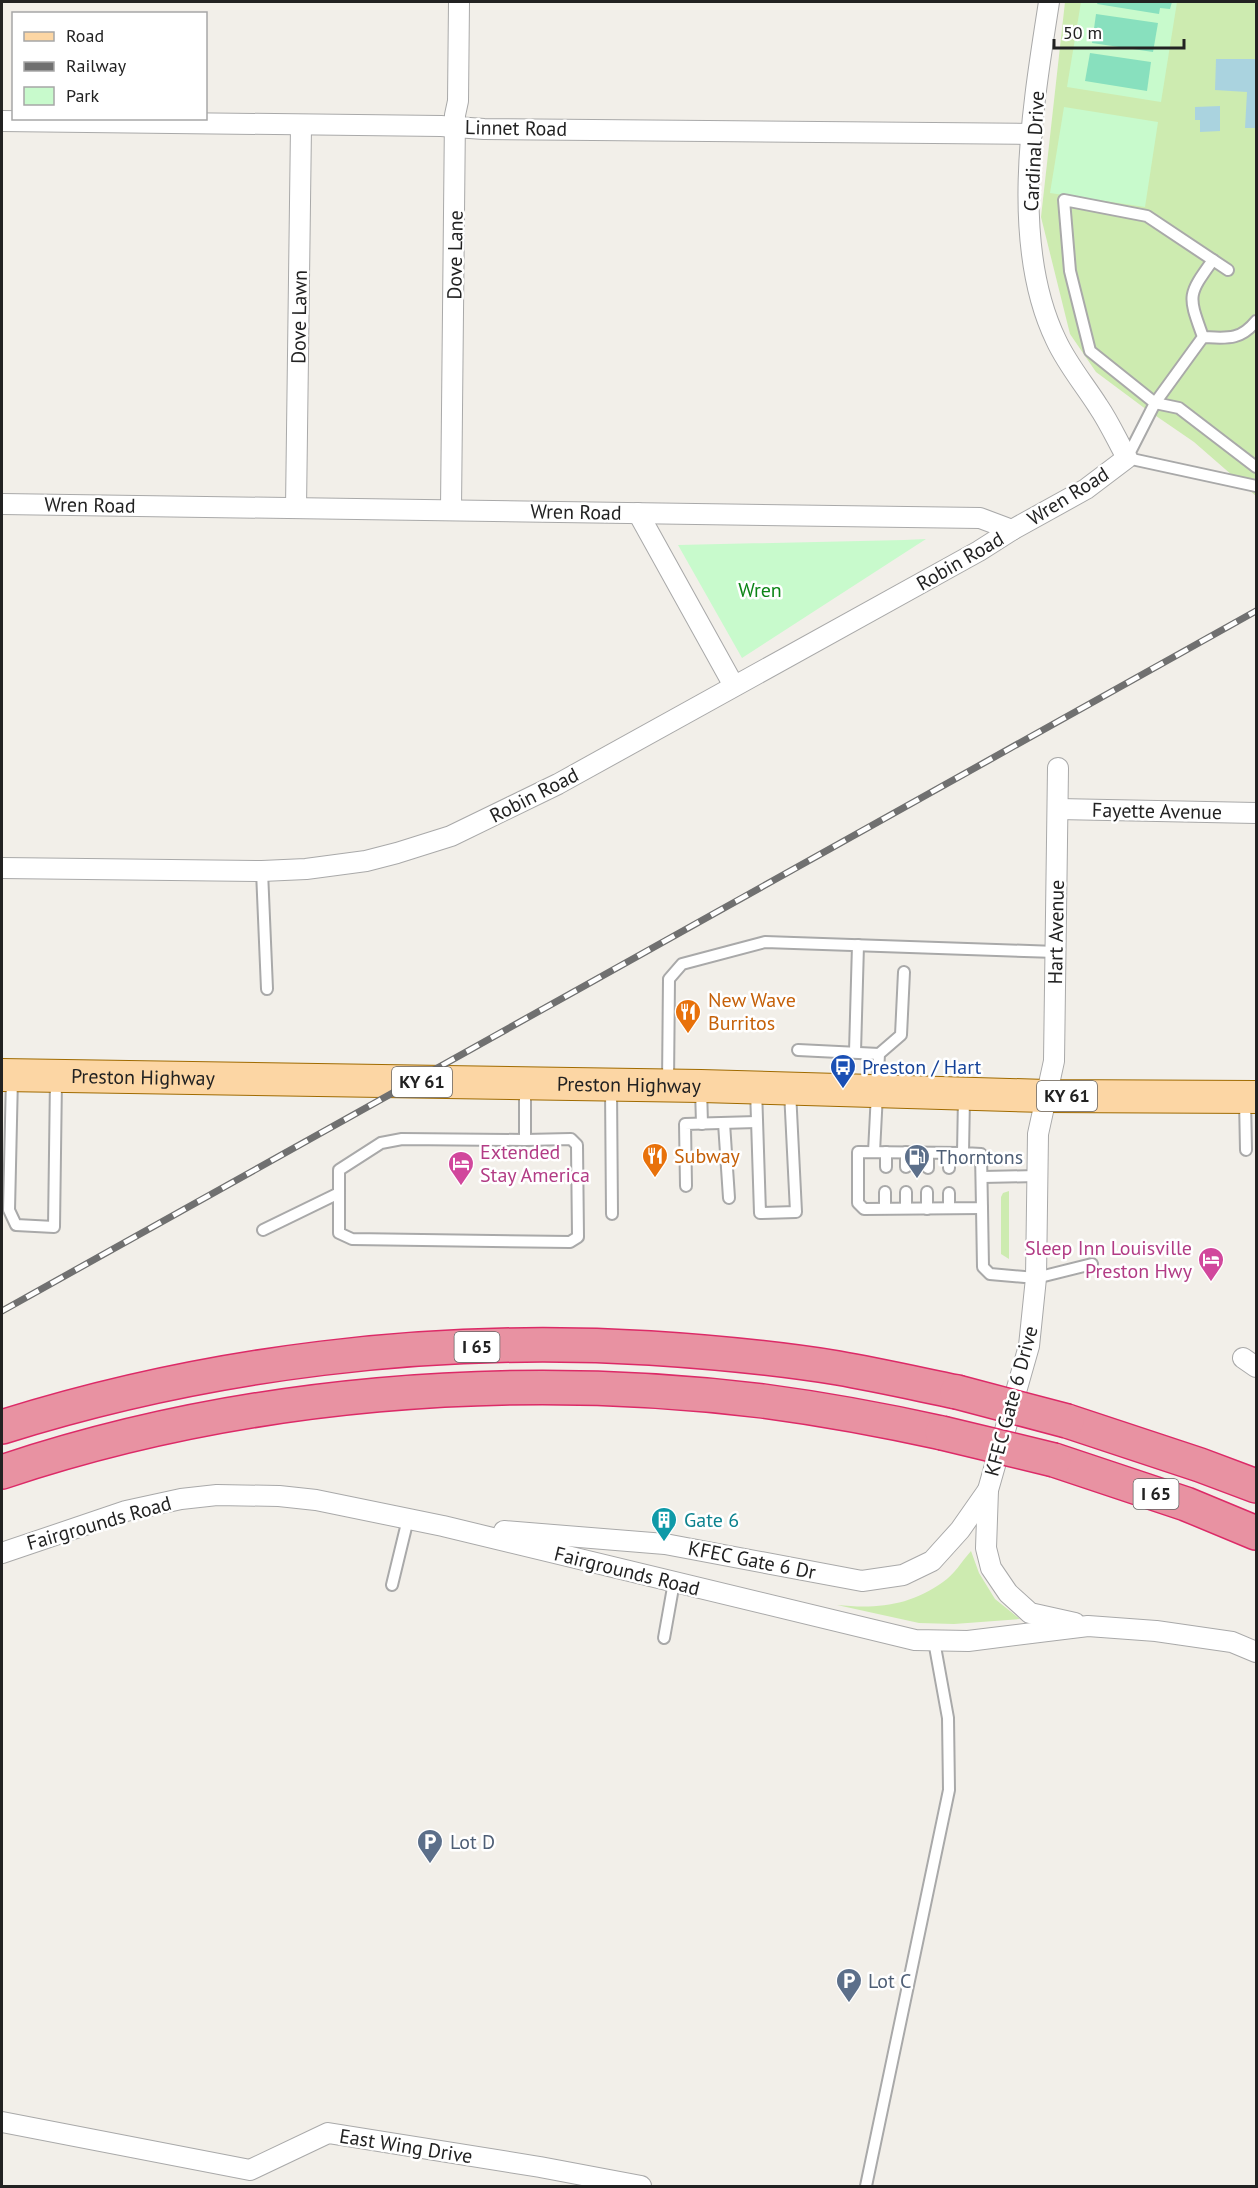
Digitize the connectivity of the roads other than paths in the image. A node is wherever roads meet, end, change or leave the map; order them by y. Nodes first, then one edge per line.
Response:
1 (459, 2) edge
2 (1049, 2) edge
3 (2, 121) edge
4 (301, 126) junction
5 (455, 127) junction
6 (1032, 134) junction
7 (1213, 260) junction
8 (1227, 270) dead end
9 (1257, 321) edge
10 (1203, 337) junction
11 (1155, 403) junction
12 (1127, 458) junction
13 (1257, 467) edge
14 (1257, 486) edge
15 (2, 504) edge
16 (296, 508) junction
17 (452, 509) junction
18 (638, 513) junction
19 (1012, 531) junction
20 (734, 687) junction
21 (1058, 768) dead end
22 (1058, 809) junction
23 (1257, 813) edge
24 (2, 868) edge
25 (262, 870) junction
26 (858, 945) junction
27 (1056, 952) junction
28 (904, 972) dead end
29 (267, 988) dead end
30 (798, 1050) dead end
31 (855, 1052) junction
32 (879, 1053) junction
33 (7, 1075) edge
34 (56, 1076) junction
35 (525, 1084) junction
36 (611, 1085) junction
37 (668, 1086) junction
38 (701, 1086) junction
39 (756, 1089) junction
40 (790, 1090) junction
41 (879, 1092) junction
42 (964, 1094) junction
43 (1046, 1096) junction
44 (1251, 1097) edge
45 (7, 1111) edge
46 (757, 1122) junction
47 (724, 1123) junction
48 (702, 1124) junction
49 (525, 1140) junction
50 (1246, 1150) dead end
51 (880, 1152) junction
52 (906, 1152) junction
53 (928, 1152) junction
54 (949, 1153) junction
55 (963, 1153) junction
56 (886, 1167) dead end
57 (906, 1167) dead end
58 (928, 1168) dead end
59 (949, 1168) dead end
60 (1037, 1176) junction
61 (982, 1177) junction
62 (686, 1186) dead end
63 (885, 1192) dead end
64 (906, 1192) dead end
65 (927, 1192) dead end
66 (339, 1193) junction
67 (949, 1193) dead end
68 (729, 1198) dead end
69 (885, 1208) junction
70 (906, 1208) junction
71 (949, 1208) junction
72 (982, 1208) junction
73 (927, 1209) junction
74 (612, 1214) dead end
75 (263, 1230) dead end
76 (1092, 1264) dead end
77 (1036, 1278) junction
78 (2, 1427) edge
79 (2, 1472) edge
80 (1257, 1486) edge
81 (988, 1490) junction
82 (408, 1519) junction
83 (443, 1526) junction
84 (1257, 1533) edge
85 (2, 1553) edge
86 (674, 1582) junction
87 (392, 1585) dead end
88 (1088, 1626) junction
89 (664, 1638) dead end
90 (934, 1641) junction
91 (1257, 1652) edge
92 (2, 2122) edge
93 (641, 2187) edge
94 (866, 2187) edge

1 - 5 street, Dove Lane
2 - 6 street, Cardinal Drive
3 - 4 street, Linnet Road
4 - 5 street, Linnet Road
4 - 16 street, Dove Lawn
5 - 6 street, Linnet Road
5 - 17 street, Dove Lane
6 - 12 street, Cardinal Drive
7 - 8 lane
7 - 10 lane
7 - 11 lane
9 - 10 lane
10 - 11 lane
11 - 12 lane
11 - 13 lane
12 - 14 lane
12 - 19 street, Wren Road
15 - 16 street, Wren Road
16 - 17 street, Wren Road
17 - 18 street, Wren Road
18 - 19 street, Wren Road
18 - 20 street
19 - 20 street, Robin Road
20 - 25 street, Robin Road
21 - 22 street, Hart Avenue
22 - 23 street, Fayette Avenue
22 - 27 street, Hart Avenue
24 - 25 street, Robin Road
25 - 29 lane
26 - 27 lane
26 - 31 lane
26 - 37 lane
27 - 43 street, Hart Avenue
28 - 32 lane
30 - 31 lane
31 - 32 lane
32 - 41 lane
33 - 34 main road, Preston Highway / KY 61
33 - 45 lane
34 - 35 main road, Preston Highway / KY 61
34 - 45 lane
35 - 36 main road, Preston Highway / KY 61
35 - 49 lane
36 - 37 main road, Preston Highway / KY 61
36 - 74 lane
37 - 38 main road, Preston Highway / KY 61
38 - 39 main road, Preston Highway / KY 61
38 - 48 lane
39 - 40 main road, Preston Highway / KY 61
39 - 46 lane
40 - 41 main road, Preston Highway / KY 61
40 - 46 lane
41 - 42 main road, Preston Highway / KY 61
41 - 51 lane
42 - 43 main road, Preston Highway / KY 61
42 - 55 lane
43 - 44 main road, Preston Highway / KY 61
43 - 60 street, KFEC Gate 6 Drive
44 - 50 lane
46 - 47 lane
47 - 48 lane
47 - 68 lane
48 - 62 lane
49 - 66 lane
49 - 66 lane
51 - 52 lane
51 - 56 lane
51 - 69 lane
52 - 53 lane
52 - 57 lane
53 - 54 lane
53 - 58 lane
54 - 55 lane
54 - 59 lane
55 - 61 lane
60 - 61 lane
60 - 77 street, KFEC Gate 6 Drive
61 - 72 lane
63 - 69 lane
64 - 70 lane
65 - 73 lane
66 - 75 lane
67 - 71 lane
69 - 70 lane
70 - 73 lane
71 - 72 lane
71 - 73 lane
72 - 77 lane
76 - 77 lane
77 - 81 street, KFEC Gate 6 Drive
78 - 80 highway, I 65, bridge
79 - 84 highway, I 65, bridge
81 - 83 street, KFEC Gate 6 Dr
81 - 88 street
82 - 83 street, Fairgrounds Road
82 - 85 street, Fairgrounds Road
82 - 87 lane
83 - 86 street, Fairgrounds Road
86 - 89 lane
86 - 90 street, Fairgrounds Road
88 - 90 street, Fairgrounds Road
88 - 91 street, Fairgrounds Road
90 - 94 lane
92 - 93 street, East Wing Drive

